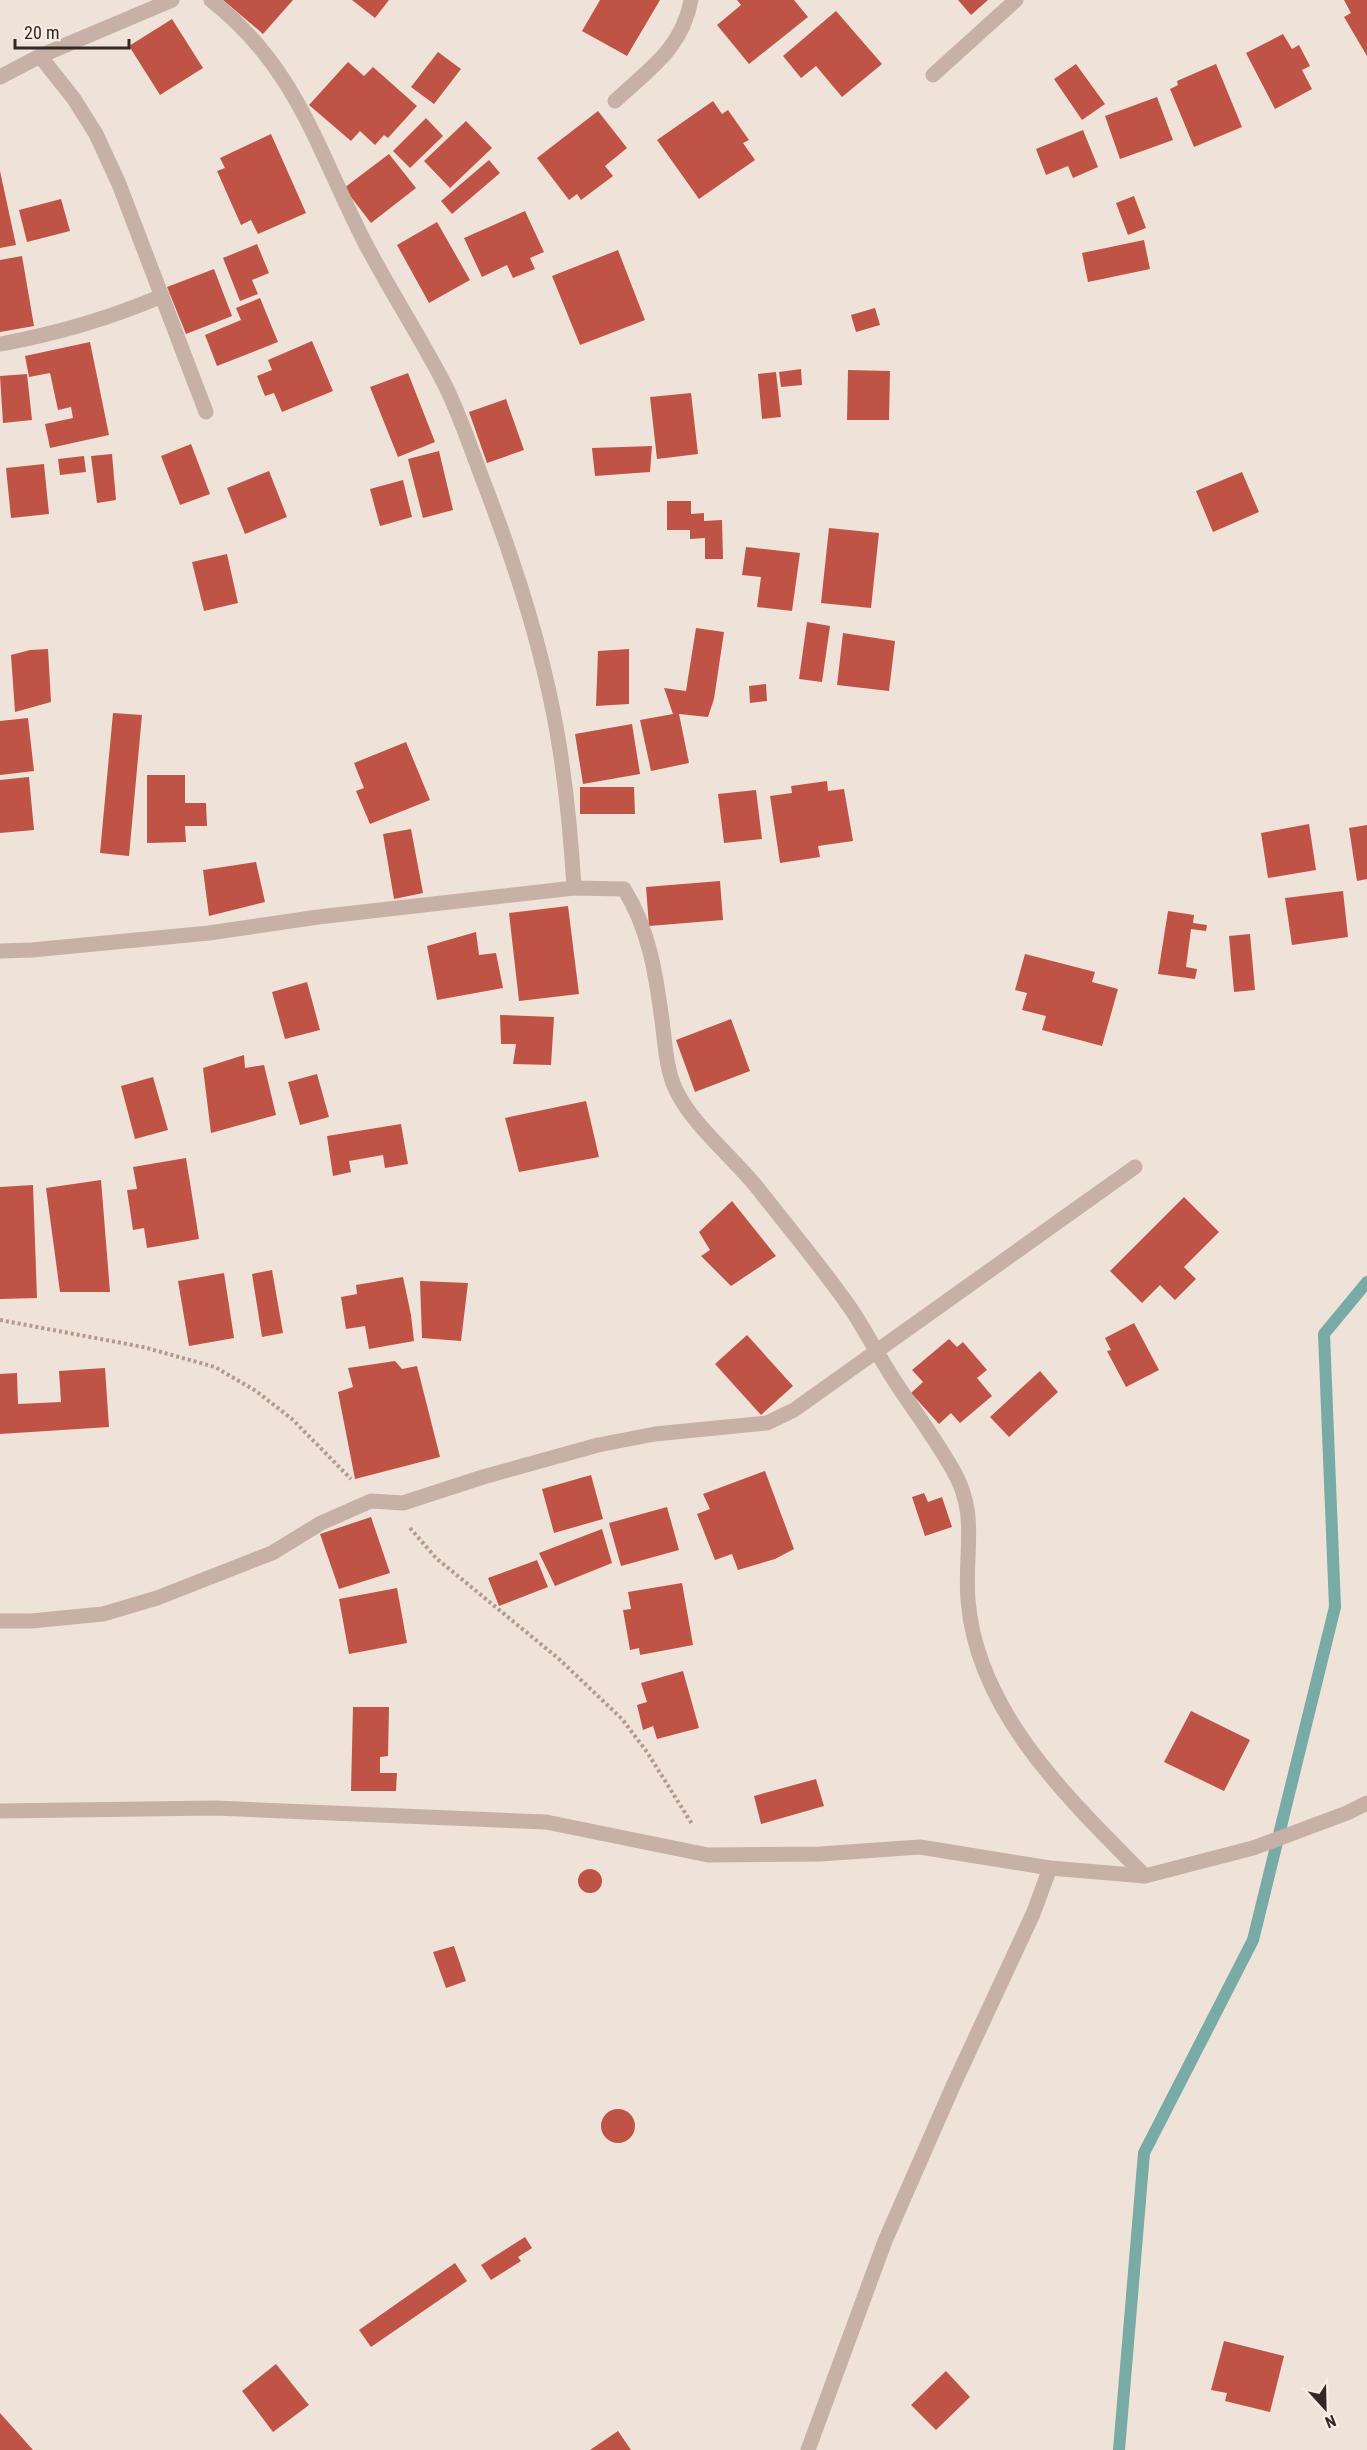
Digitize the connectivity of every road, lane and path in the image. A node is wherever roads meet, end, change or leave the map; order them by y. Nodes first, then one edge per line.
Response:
1 (172, 0) edge
2 (211, 0) edge
3 (691, 0) edge
4 (1016, 0) edge
5 (40, 56) junction
6 (933, 75) dead end
7 (0, 77) edge
8 (615, 101) dead end
9 (162, 296) junction
10 (0, 344) edge
11 (206, 411) dead end
12 (574, 888) junction
13 (0, 951) edge
14 (1135, 1167) dead end
15 (0, 1320) edge
16 (876, 1352) junction
17 (371, 1501) junction
18 (388, 1502) junction
19 (0, 1621) edge
20 (1367, 1803) edge
21 (0, 1811) edge
22 (708, 1855) junction
23 (1050, 1868) junction
24 (1145, 1876) junction
25 (808, 2450) edge

1 - 5 street
2 - 12 street
3 - 8 street
4 - 6 street
5 - 7 street
5 - 9 street
9 - 10 street
9 - 11 street
12 - 13 street
12 - 16 street
14 - 16 street
15 - 17 path
16 - 18 street
16 - 24 street
17 - 18 street
17 - 19 street
18 - 22 path
20 - 24 street
21 - 22 street
22 - 23 street
23 - 24 street
23 - 25 street

